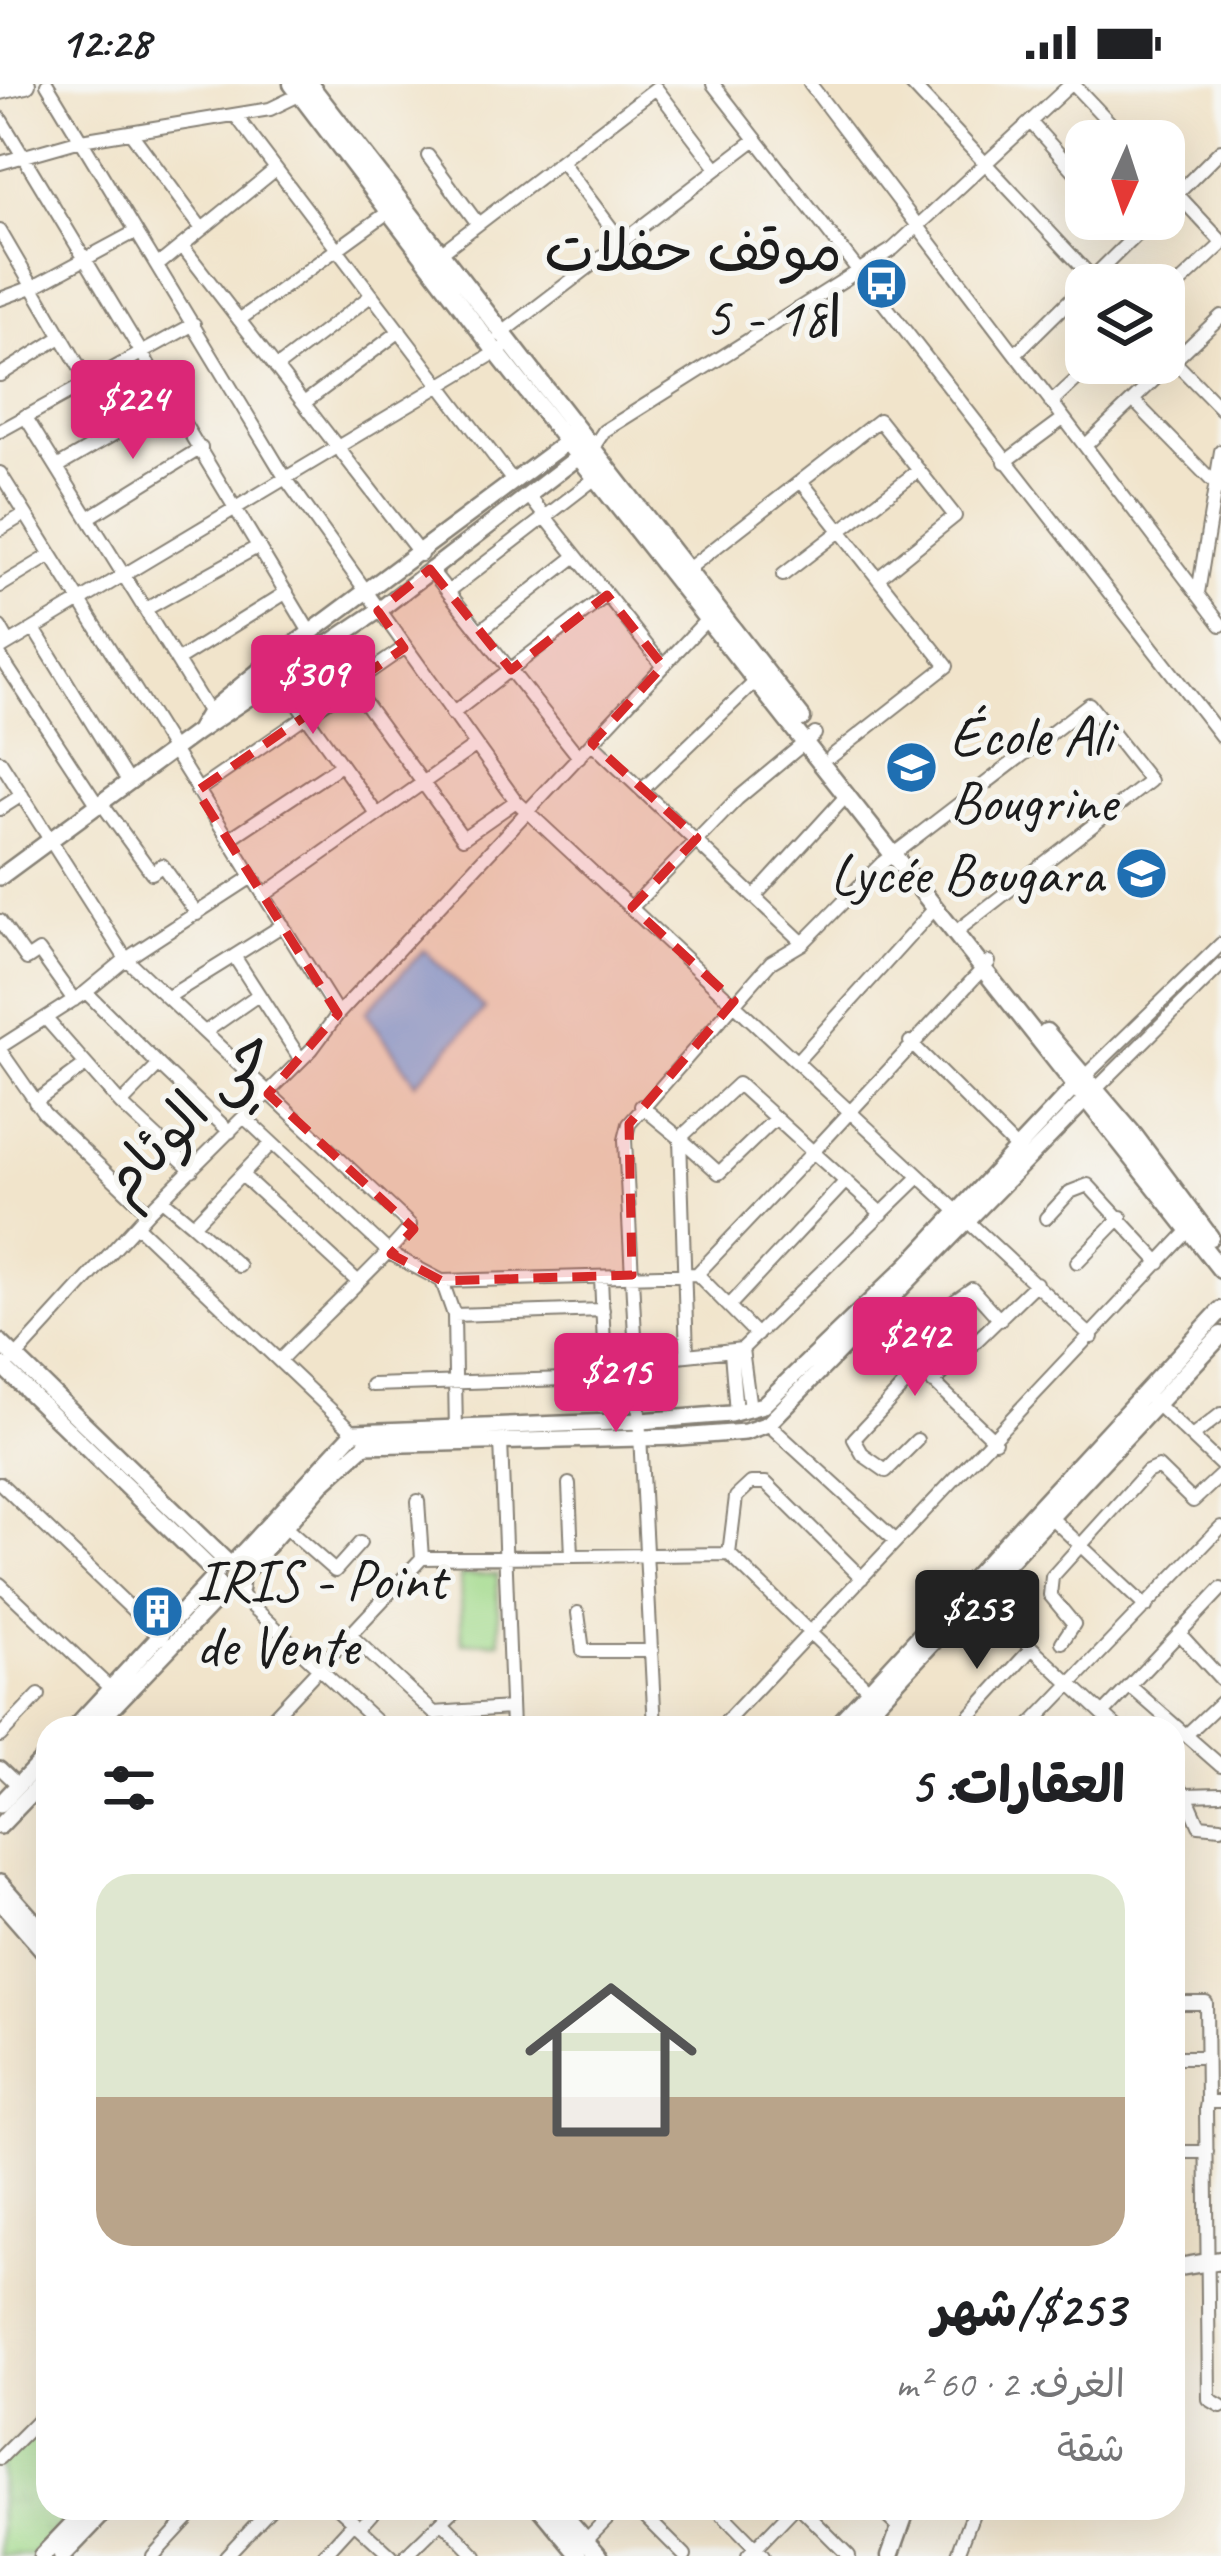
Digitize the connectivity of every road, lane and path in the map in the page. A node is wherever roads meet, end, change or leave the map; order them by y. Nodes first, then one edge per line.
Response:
1 (26, 84) edge
2 (47, 84) edge
3 (713, 84) edge
4 (811, 84) edge
5 (910, 84) edge
6 (1072, 84) edge
7 (300, 88) edge
8 (0, 90) edge
9 (236, 116) junction
10 (0, 118) edge
11 (1106, 120) edge
12 (1032, 124) junction
13 (131, 133) junction
14 (756, 139) junction
15 (81, 140) junction
16 (1221, 150) edge
17 (22, 155) junction
18 (428, 156) dead end
19 (561, 161) junction
20 (1065, 161) edge
21 (0, 164) edge
22 (717, 168) junction
23 (276, 169) junction
24 (985, 169) junction
25 (1185, 186) edge
26 (1185, 203) edge
27 (391, 211) junction
28 (478, 224) junction
29 (202, 229) junction
30 (921, 229) junction
31 (0, 231) edge
32 (135, 232) junction
33 (1132, 240) edge
34 (621, 241) junction
35 (1221, 243) edge
36 (182, 245) junction
37 (337, 249) junction
38 (439, 254) junction
39 (17, 257) junction
40 (86, 258) junction
41 (0, 260) edge
42 (1078, 264) edge
43 (1111, 264) edge
44 (158, 265) junction
45 (857, 271) junction
46 (1185, 278) edge
47 (35, 286) junction
48 (372, 295) junction
49 (0, 298) edge
50 (1065, 310) edge
51 (239, 320) junction
52 (1219, 322) edge
53 (194, 324) junction
54 (400, 331) junction
55 (61, 337) junction
56 (502, 344) junction
57 (1185, 345) edge
58 (140, 355) junction
59 (1016, 355) junction
60 (276, 368) junction
61 (1, 370) edge
62 (1185, 372) edge
63 (87, 380) junction
64 (1071, 384) edge
65 (1146, 384) edge
66 (440, 385) junction
67 (1133, 400) junction
68 (171, 401) junction
69 (304, 403) junction
70 (1051, 403) junction
71 (1221, 409) edge
72 (26, 416) junction
73 (1063, 418) junction
74 (0, 431) edge
75 (585, 441) junction
76 (1084, 446) junction
77 (201, 448) junction
78 (338, 448) junction
79 (1221, 451) edge
80 (1005, 462) junction
81 (57, 467) junction
82 (919, 470) junction
83 (0, 472) edge
84 (597, 477) junction
85 (286, 479) junction
86 (513, 481) junction
87 (801, 481) junction
88 (1218, 489) edge
89 (528, 495) junction
90 (236, 506) junction
91 (25, 514) junction
92 (90, 517) junction
93 (544, 518) junction
94 (0, 529) edge
95 (840, 531) junction
96 (259, 546) junction
97 (51, 555) junction
98 (576, 556) junction
99 (425, 562) junction
100 (688, 569) junction
101 (126, 573) junction
102 (783, 575) dead end
103 (878, 578) junction
104 (0, 586) edge
105 (449, 591) junction
106 (287, 592) junction
107 (1198, 593) junction
108 (366, 596) junction
109 (607, 596) junction
110 (79, 602) junction
111 (146, 609) junction
112 (378, 611) junction
113 (714, 613) junction
114 (1221, 625) edge
115 (0, 627) edge
116 (34, 629) junction
117 (481, 630) junction
118 (311, 634) junction
119 (404, 648) junction
120 (3, 650) edge
121 (178, 660) junction
122 (663, 666) junction
123 (511, 670) junction
124 (279, 678) junction
125 (758, 680) junction
126 (351, 684) junction
127 (304, 714) junction
128 (452, 714) junction
129 (212, 717) junction
130 (1221, 736) edge
131 (811, 737) junction
132 (592, 742) junction
133 (475, 746) junction
134 (174, 752) junction
135 (832, 756) junction
136 (579, 757) junction
137 (0, 761) edge
138 (340, 765) junction
139 (422, 781) junction
140 (130, 783) junction
141 (642, 790) junction
142 (197, 791) junction
143 (848, 794) junction
144 (22, 795) junction
145 (516, 801) junction
146 (100, 806) junction
147 (0, 809) edge
148 (527, 812) junction
149 (376, 813) junction
150 (698, 838) junction
151 (229, 839) junction
152 (51, 842) junction
153 (898, 852) junction
154 (0, 877) edge
155 (252, 877) junction
156 (264, 895) junction
157 (754, 896) junction
158 (632, 907) junction
159 (936, 907) junction
160 (196, 914) junction
161 (0, 921) edge
162 (283, 925) junction
163 (962, 927) junction
164 (803, 943) junction
165 (1221, 944) edge
166 (234, 956) junction
167 (126, 959) junction
168 (986, 964) junction
169 (1221, 965) edge
170 (258, 995) junction
171 (80, 996) junction
172 (168, 998) junction
173 (734, 1001) junction
174 (338, 1014) junction
175 (47, 1020) junction
176 (205, 1032) junction
177 (910, 1042) junction
178 (0, 1048) edge
179 (301, 1060) junction
180 (797, 1061) junction
181 (159, 1065) junction
182 (82, 1066) junction
183 (1084, 1089) junction
184 (268, 1094) junction
185 (35, 1102) junction
186 (121, 1104) junction
187 (641, 1106) junction
188 (850, 1113) junction
189 (244, 1117) junction
190 (775, 1119) junction
191 (230, 1132) junction
192 (680, 1138) junction
193 (271, 1144) junction
194 (1016, 1148) junction
195 (812, 1151) junction
196 (192, 1170) junction
197 (242, 1175) junction
198 (918, 1178) junction
199 (846, 1181) junction
200 (162, 1199) junction
201 (148, 1212) junction
202 (883, 1214) junction
203 (962, 1217) junction
204 (1121, 1217) junction
205 (1046, 1218) dead end
206 (193, 1225) junction
207 (1193, 1225) junction
208 (137, 1226) junction
209 (1221, 1252) edge
210 (391, 1254) junction
211 (1078, 1262) dead end
212 (1160, 1263) junction
213 (238, 1266) dead end
214 (1221, 1270) edge
215 (691, 1274) junction
216 (632, 1275) junction
217 (601, 1277) junction
218 (356, 1280) junction
219 (442, 1281) junction
220 (1036, 1283) junction
221 (729, 1306) junction
222 (603, 1310) junction
223 (1221, 1310) edge
224 (936, 1314) dead end
225 (454, 1316) junction
226 (1000, 1320) junction
227 (870, 1321) junction
228 (758, 1335) junction
229 (1221, 1335) edge
230 (1092, 1336) junction
231 (0, 1342) edge
232 (736, 1351) junction
233 (687, 1355) junction
234 (281, 1359) junction
235 (636, 1360) junction
236 (5, 1366) edge
237 (919, 1369) junction
238 (933, 1384) junction
239 (372, 1385) dead end
240 (454, 1386) junction
241 (1150, 1398) junction
242 (743, 1411) junction
243 (1221, 1414) edge
244 (768, 1424) junction
245 (640, 1429) junction
246 (354, 1432) junction
247 (456, 1433) junction
248 (1193, 1436) junction
249 (917, 1439) dead end
250 (501, 1441) junction
251 (995, 1441) junction
252 (1221, 1465) edge
253 (1221, 1475) edge
254 (0, 1483) edge
255 (569, 1484) dead end
256 (418, 1501) dead end
257 (1044, 1511) junction
258 (279, 1522) junction
259 (1221, 1527) edge
260 (896, 1541) junction
261 (360, 1543) dead end
262 (1080, 1544) junction
263 (646, 1555) junction
264 (729, 1555) junction
265 (504, 1556) junction
266 (572, 1556) junction
267 (422, 1558) junction
268 (227, 1576) junction
269 (862, 1578) junction
270 (0, 1584) edge
271 (972, 1592) junction
272 (1218, 1599) edge
273 (1146, 1607) junction
274 (578, 1613) dead end
275 (808, 1633) junction
276 (1179, 1633) junction
277 (349, 1634) junction
278 (162, 1638) junction
279 (1062, 1642) dead end
280 (1032, 1648) junction
281 (652, 1652) junction
282 (320, 1667) junction
283 (1221, 1679) edge
284 (1072, 1684) junction
285 (1131, 1687) junction
286 (112, 1690) junction
287 (39, 1695) dead end
288 (874, 1695) junction
289 (1221, 1702) edge
290 (510, 1708) junction
291 (1103, 1714) joint
292 (86, 1716) edge
293 (104, 1716) edge
294 (273, 1716) edge
295 (371, 1716) edge
296 (511, 1716) edge
297 (655, 1716) edge
298 (731, 1716) edge
299 (849, 1716) edge
300 (860, 1716) edge
301 (970, 1716) edge
302 (1040, 1716) edge
303 (1163, 1716) edge
304 (0, 1736) edge
305 (1185, 1736) joint
306 (36, 1766) edge
307 (1221, 1766) edge
308 (0, 1768) edge
309 (18, 1785) junction
310 (36, 1788) edge
311 (1221, 1794) edge
312 (1186, 1795) joint
313 (0, 1804) edge
314 (0, 1826) edge
315 (1221, 1828) edge
316 (0, 1883) edge
317 (0, 1901) edge
318 (36, 1924) edge
319 (36, 1942) edge
320 (1185, 2003) edge
321 (1205, 2003) junction
322 (1221, 2003) edge
323 (1185, 2057) edge
324 (1206, 2057) junction
325 (1214, 2102) edge
326 (1185, 2152) edge
327 (1208, 2152) junction
328 (1215, 2260) edge
329 (1185, 2266) edge
330 (1216, 2335) edge
331 (1221, 2405) edge
332 (36, 2421) edge
333 (2, 2452) edge
334 (76, 2520) edge
335 (96, 2520) edge
336 (186, 2520) edge
337 (260, 2520) edge
338 (352, 2520) edge
339 (363, 2520) edge
340 (551, 2520) edge
341 (564, 2520) edge
342 (606, 2520) edge
343 (649, 2520) edge
344 (726, 2520) edge
345 (787, 2520) edge
346 (811, 2520) edge
347 (891, 2520) edge
348 (903, 2520) edge
349 (970, 2520) edge
350 (442, 2522) joint
351 (357, 2525) junction
352 (900, 2529) junction
353 (578, 2551) edge
354 (756, 2554) edge
355 (892, 2555) edge
356 (42, 2556) edge
357 (62, 2556) edge
358 (153, 2556) edge
359 (226, 2556) edge
360 (323, 2556) edge
361 (391, 2556) edge
362 (406, 2556) edge
363 (476, 2556) edge
364 (600, 2556) edge
365 (685, 2556) edge
366 (849, 2556) edge
367 (957, 2556) edge

1 - 8 main road
2 - 15 street
3 - 14 street
4 - 30 street
5 - 24 street
6 - 11 street
6 - 12 street
7 - 9 street
7 - 27 main road
7 - 38 main road
9 - 13 street
9 - 23 street
10 - 17 street
12 - 20 street
12 - 24 street
13 - 15 street
13 - 29 street
14 - 22 street
14 - 45 street
15 - 17 street
15 - 32 street
16 - 25 street
17 - 21 street
17 - 40 street
18 - 28 street
19 - 22 street
19 - 28 street
19 - 34 street
22 - 34 street
23 - 29 street
23 - 37 street
24 - 30 street
24 - 42 street
26 - 35 street
27 - 37 street
27 - 56 main road
28 - 38 street
29 - 36 street
30 - 45 street
30 - 59 street
31 - 39 street
32 - 40 street
32 - 44 street
33 - 43 street
34 - 56 street
35 - 46 street
36 - 44 street
36 - 51 street
37 - 48 street
37 - 51 street
38 - 56 main road
39 - 41 street
39 - 47 street
40 - 47 street
40 - 58 street
44 - 53 street
45 - 75 street
45 - 80 street
47 - 49 street
47 - 55 street
48 - 54 street
48 - 60 street
50 - 59 street
51 - 60 street
52 - 57 street
53 - 58 street
53 - 85 street
54 - 66 street
54 - 69 street
55 - 61 street
55 - 63 street
56 - 66 street
56 - 75 main road
58 - 63 street
58 - 68 street
59 - 70 street
60 - 69 street
62 - 71 street
63 - 72 street
64 - 70 street
65 - 67 street
66 - 78 street
66 - 86 street
67 - 76 street
67 - 88 street
68 - 77 street
68 - 81 street
69 - 78 street
70 - 73 street
72 - 74 street
72 - 81 street
73 - 76 street
73 - 80 street
75 - 84 main road
75 - 86 street
75 - 89 street
75 - 100 main road
76 - 107 street
77 - 90 street
77 - 92 street
78 - 85 street
78 - 99 street
79 - 88 street
80 - 130 street
81 - 92 street
82 - 87 street
82 - 95 street
82 - 103 street
83 - 91 street, حي الوئام
84 - 93 street
84 - 113 main road
85 - 90 street
85 - 108 street
86 - 99 street
87 - 95 street
87 - 100 street
88 - 107 street
89 - 93 street
89 - 99 street
90 - 96 street
90 - 101 street
91 - 94 street
91 - 97 street, حي الوئام
92 - 101 street
93 - 98 street
93 - 105 street
95 - 102 street
95 - 103 street
96 - 106 street
96 - 111 street
97 - 104 street
97 - 110 street, حي الوئام
98 - 109 street
98 - 117 street
99 - 105 street
99 - 108 street
99 - 112 street
100 - 113 main road
101 - 110 street
101 - 111 street
103 - 135 street
105 - 117 street
106 - 118 street
106 - 121 street
107 - 114 street
108 - 112 street
108 - 118 street
109 - 122 street
109 - 123 street
110 - 116 street
110 - 134 street, حي الوئام
111 - 121 street
112 - 119 street
112 - 124 street
113 - 122 street
113 - 125 main road
113 - 131 main road
115 - 120 street
116 - 120 street
116 - 140 street
117 - 123 street
118 - 129 street
119 - 126 street
119 - 128 street
120 - 146 street
121 - 129 street
122 - 132 street
123 - 128 street
123 - 136 street
124 - 127 street
124 - 129 street
125 - 131 main road
125 - 141 street
126 - 127 street
126 - 139 street
127 - 138 street
127 - 142 street
128 - 133 street
129 - 134 street
131 - 135 main road
131 - 143 main road
131 - 150 street
132 - 136 street
132 - 141 street
133 - 139 street
133 - 145 street
134 - 140 street
134 - 142 street, حي الوئام
135 - 153 main road
136 - 148 street
137 - 144 street
138 - 149 street
138 - 151 street
139 - 145 street
139 - 149 street
140 - 146 street
141 - 150 street
142 - 151 street, حي الوئام
143 - 153 main road
143 - 157 street
144 - 147 street
144 - 152 street
145 - 148 street
146 - 152 street
146 - 160 street
148 - 158 street
148 - 174 street
149 - 156 street
150 - 157 street
150 - 158 street
151 - 155 street, حي الوئام
152 - 154 street
152 - 167 street
153 - 159 main road
153 - 163 main road
153 - 163 street
153 - 164 street
155 - 156 street, حي الوئام
155 - 160 street
156 - 162 street, حي الوئام
157 - 164 street
158 - 173 street
159 - 168 main road
159 - 180 street
160 - 167 street
161 - 171 street
162 - 166 street
162 - 174 street, حي الوئام
163 - 168 main road
164 - 173 street
165 - 183 street
166 - 170 street
166 - 172 street
167 - 171 street
167 - 172 street
168 - 177 street
168 - 183 main road
169 - 183 street
170 - 176 street
170 - 179 street
171 - 175 street
171 - 181 street
172 - 176 street
173 - 180 street
173 - 187 street
174 - 179 street, حي الوئام
175 - 178 street
175 - 182 street
176 - 184 street
177 - 188 street
177 - 194 street
178 - 185 street
179 - 184 street, حي الوئام
180 - 188 street
181 - 186 street
181 - 191 street
182 - 185 street
182 - 186 street
183 - 194 street
183 - 203 street
183 - 207 main road
184 - 189 street, حي الوئام
184 - 210 street
185 - 201 street
186 - 196 street
187 - 192 street
187 - 216 street
188 - 195 street
188 - 198 street
189 - 191 street, حي الوئام
189 - 193 street
190 - 192 street
190 - 192 street
190 - 195 street
191 - 196 street, حي الوئام
192 - 215 street
193 - 197 street
193 - 210 street
194 - 203 street
195 - 199 street
195 - 215 street
196 - 200 street, حي الوئام
197 - 206 street
197 - 218 street
198 - 202 street
198 - 203 street
199 - 202 street
199 - 221 street
200 - 201 street, حي الوئام
200 - 206 street
201 - 208 street, حي الوئام
202 - 228 street
203 - 220 street
203 - 227 street
203 - 242 street
204 - 205 street
204 - 211 street
204 - 212 street
206 - 213 street
207 - 209 main road
207 - 212 street
207 - 214 main road
208 - 234 street
208 - 236 street, حي الوئام
210 - 218 street
210 - 219 street
212 - 230 street
215 - 216 street
215 - 221 street
215 - 233 street
216 - 217 street
216 - 235 street
217 - 219 street
217 - 222 street
218 - 234 street
219 - 225 street
220 - 226 street
220 - 230 street
221 - 228 street
222 - 225 street
222 - 240 street
223 - 241 main road
224 - 226 street
225 - 240 street
226 - 238 street
227 - 237 street
227 - 244 street
228 - 232 street
229 - 241 main road
230 - 251 street
231 - 236 street
232 - 233 street
232 - 242 street
233 - 235 street
234 - 246 street
235 - 245 street
236 - 268 street
237 - 238 street
237 - 249 street
238 - 251 street
239 - 240 street
240 - 247 street
241 - 248 street
241 - 257 main road
242 - 245 street
243 - 248 street
244 - 245 street
244 - 260 street
245 - 247 street
245 - 250 street
245 - 263 street
246 - 247 street
246 - 258 street
247 - 250 street
247 - 258 street
248 - 252 street
250 - 265 street
251 - 260 street
253 - 262 street
254 - 278 street
255 - 266 street
256 - 267 street
257 - 262 street
257 - 271 main road
258 - 261 street
258 - 268 street
259 - 273 street
260 - 269 street
262 - 273 street
262 - 279 street
263 - 264 street
263 - 266 street
263 - 281 street
264 - 269 street
264 - 275 street
265 - 266 street
265 - 267 street
265 - 290 street
267 - 277 street
268 - 278 street
268 - 282 street
268 - 293 street
269 - 275 street
270 - 286 street
271 - 280 street
271 - 288 main road
272 - 276 street
273 - 284 street
274 - 281 street
275 - 288 street
275 - 298 street
276 - 283 street
276 - 285 street
277 - 282 street
277 - 290 street
278 - 286 street
280 - 284 street
280 - 301 street
281 - 297 street
282 - 294 street
282 - 295 street
284 - 291 street
284 - 302 street
285 - 291 street
285 - 303 street
286 - 292 street
287 - 304 street
288 - 299 main road
288 - 300 main road
289 - 305 street
290 - 296 street
305 - 307 street
306 - 309 street
308 - 309 street
309 - 313 street
310 - 314 street
311 - 312 street
312 - 315 street
316 - 318 street
317 - 319 street
320 - 321 street
321 - 322 street
321 - 324 street
323 - 324 street
324 - 325 street
325 - 327 street
326 - 327 street
327 - 328 street
328 - 329 main road
328 - 330 street
330 - 331 street
332 - 333 street
334 - 356 main road
335 - 357 main road
336 - 358 street
337 - 359 street
338 - 351 street
339 - 351 street
340 - 353 street
341 - 353 street
342 - 353 street
343 - 365 street
344 - 354 street
345 - 354 street
346 - 366 street
347 - 352 street
348 - 352 main road
349 - 367 street
350 - 362 street
350 - 363 street
351 - 360 street
351 - 361 street
352 - 355 main road
353 - 364 street

